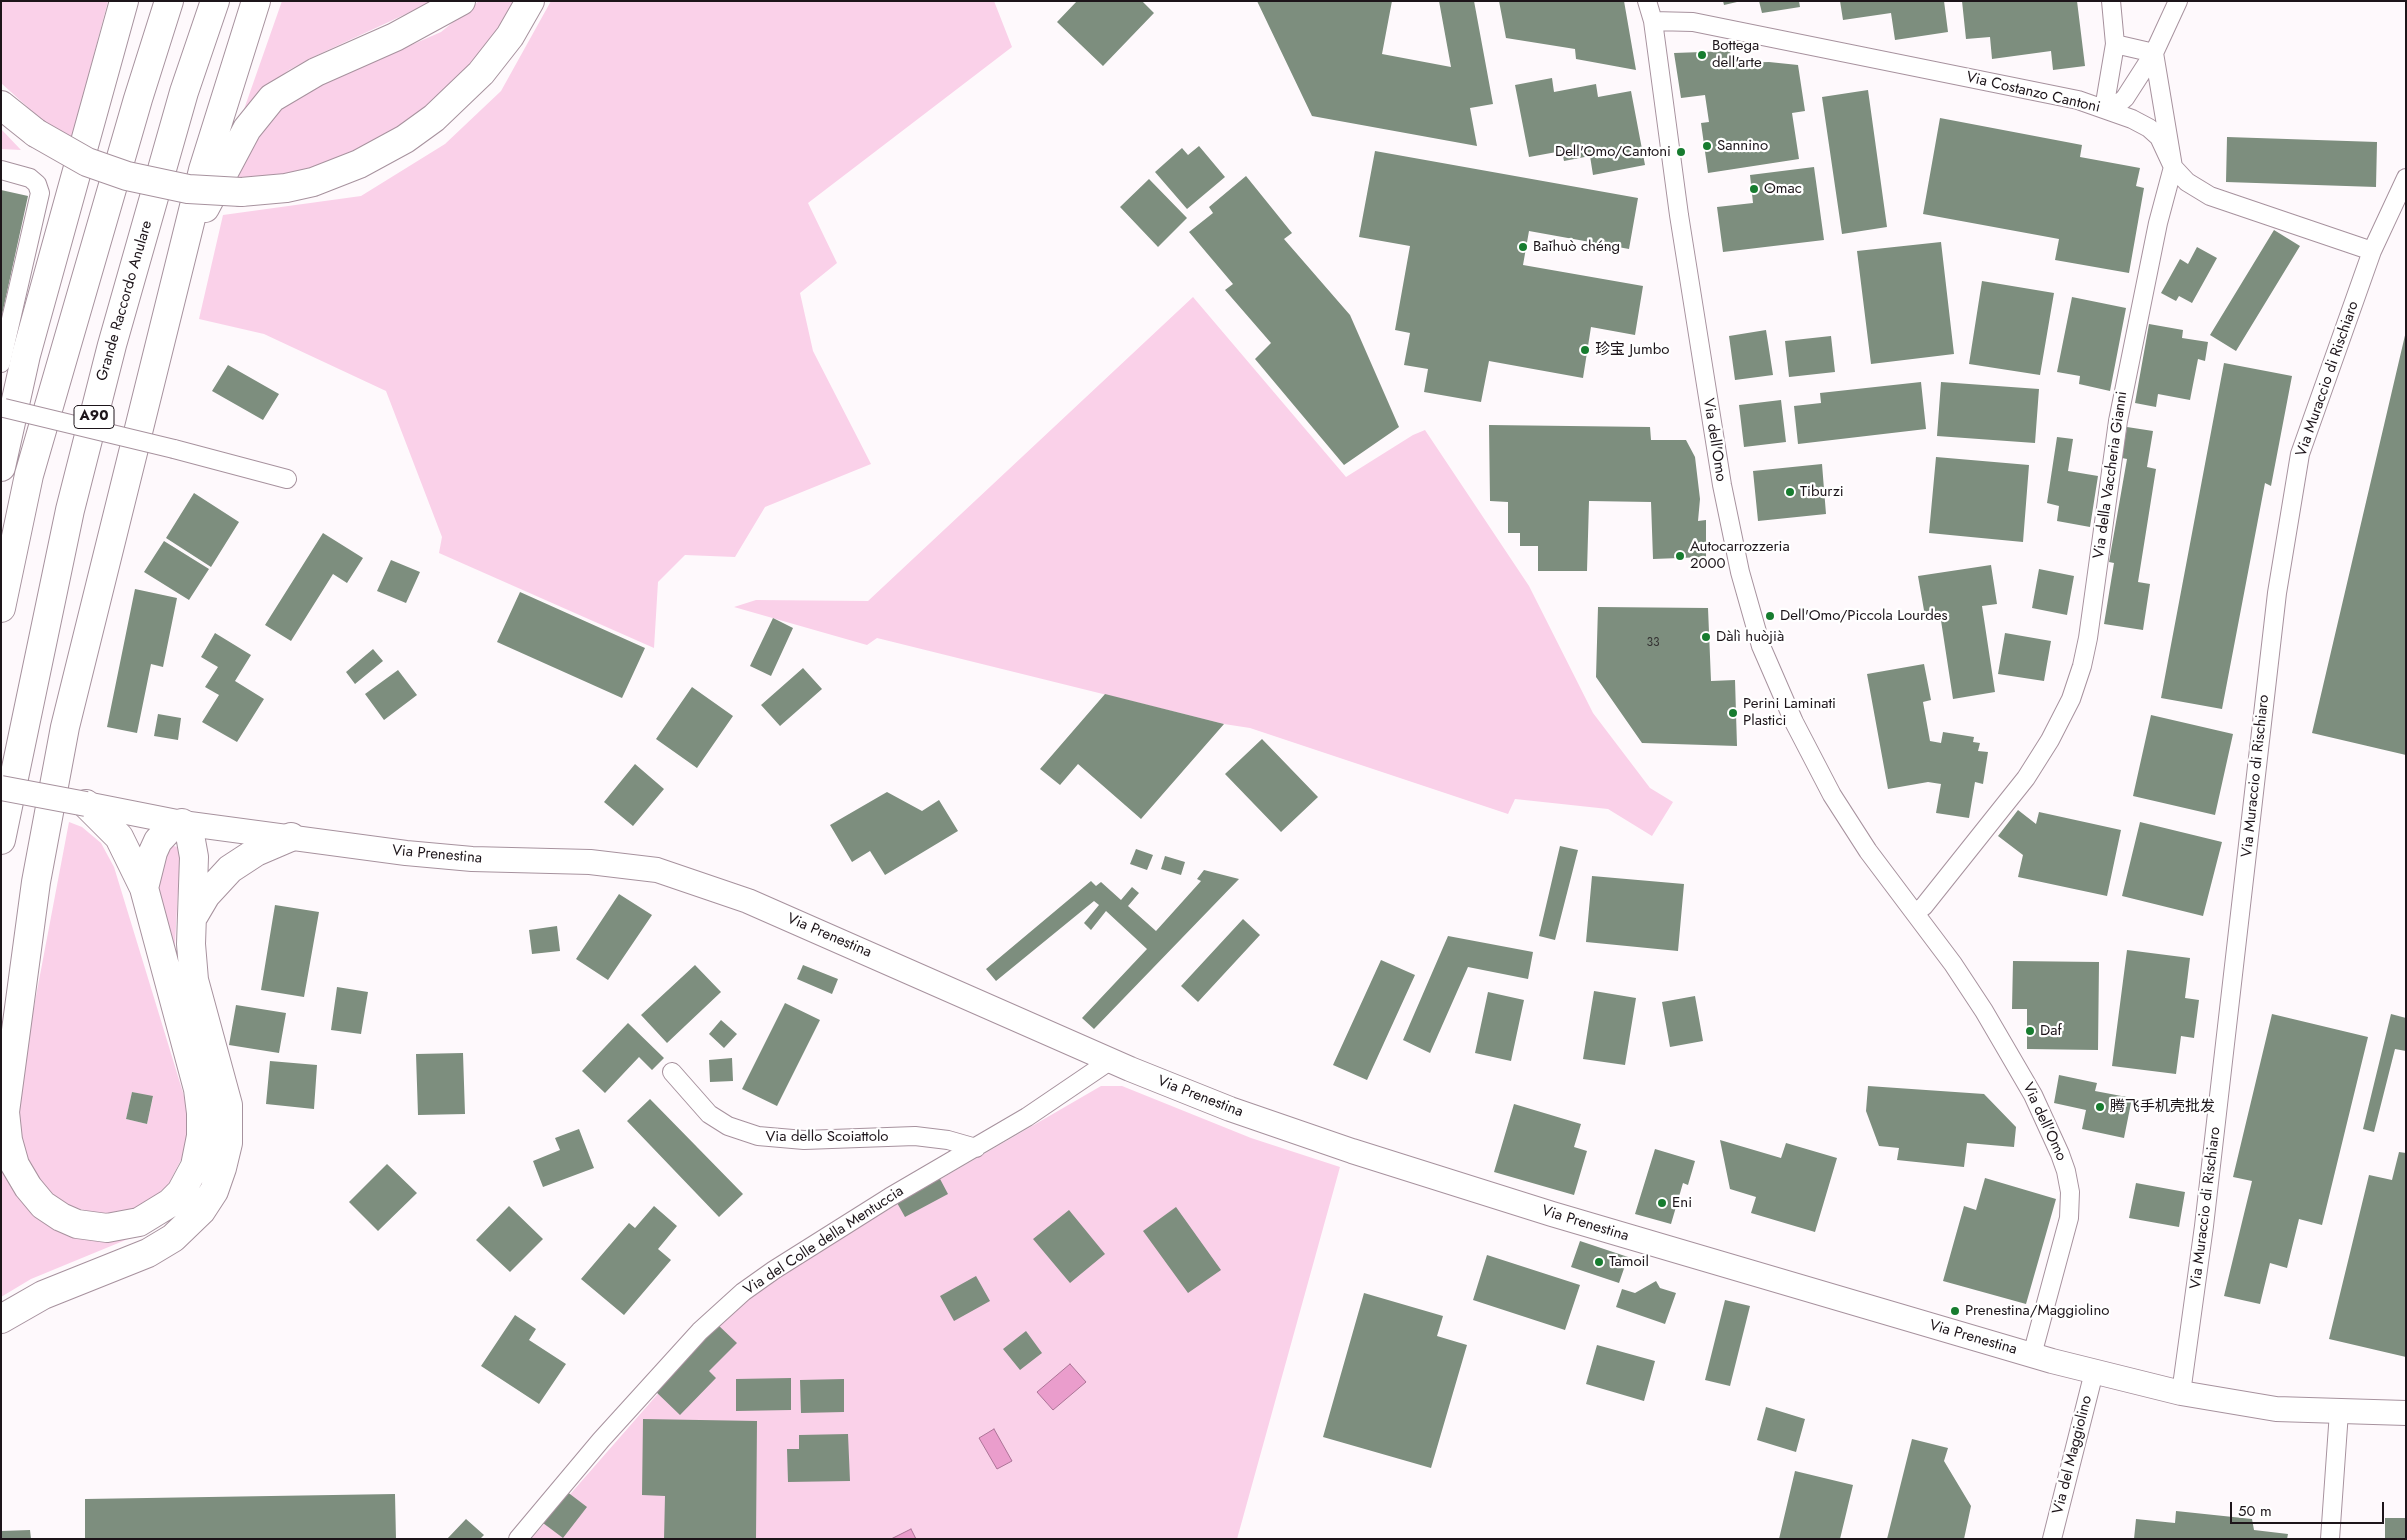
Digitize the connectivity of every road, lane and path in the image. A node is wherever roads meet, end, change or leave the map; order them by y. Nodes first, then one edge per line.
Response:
1 (124, 1) edge
2 (168, 1) edge
3 (214, 1) edge
4 (256, 1) edge
5 (461, 1) edge
6 (530, 1) edge
7 (1647, 1) edge
8 (2111, 1) edge
9 (2178, 1) edge
10 (1653, 20) junction
11 (2115, 44) junction
12 (2154, 53) junction
13 (1, 105) edge
14 (2104, 108) junction
15 (2173, 167) junction
16 (1, 170) edge
17 (2406, 178) edge
18 (184, 250) junction
19 (2372, 251) junction
20 (1, 363) edge
21 (3, 408) edge
22 (1, 467) edge
23 (287, 479) dead end
24 (1, 608) edge
25 (1, 788) edge
26 (86, 804) junction
27 (182, 823) junction
28 (291, 837) junction
29 (1, 840) edge
30 (144, 888) junction
31 (1915, 913) junction
32 (193, 918) junction
33 (16, 1022) junction
34 (1111, 1060) junction
35 (672, 1072) dead end
36 (1, 1090) edge
37 (976, 1148) junction
38 (1, 1319) edge
39 (2032, 1355) junction
40 (2094, 1372) junction
41 (2181, 1393) junction
42 (2339, 1412) junction
43 (2406, 1413) edge
44 (518, 1539) edge
45 (2052, 1539) edge
46 (2330, 1539) edge

1 - 22 highway
2 - 24 highway
3 - 29 highway, Grande Raccordo Anulare / A90
4 - 18 highway
5 - 18 highway
6 - 13 highway, bridge
7 - 10 street, Via dell'Omo
8 - 11 street
9 - 12 street
10 - 14 street, Via Costanzo Cantoni
10 - 31 street, Via dell'Omo
11 - 12 street
11 - 14 street
12 - 14 street
12 - 15 street, Via della Vaccheria Gianni
14 - 15 street, Via Costanzo Cantoni
15 - 19 street, Via Costanzo Cantoni
15 - 31 street, Via della Vaccheria Gianni
16 - 20 street
17 - 19 street, Via Muraccio di Rischiaro
18 - 33 highway
19 - 41 street, Via Muraccio di Rischiaro
21 - 23 street, bridge
25 - 26 main road, Via Prenestina, bridge
26 - 27 main road, Via Prenestina
26 - 30 highway
27 - 28 main road, Via Prenestina
27 - 30 highway
27 - 32 highway
28 - 32 highway
28 - 34 main road, Via Prenestina
30 - 33 highway
31 - 39 street, Via dell'Omo
32 - 38 highway
33 - 36 highway
34 - 37 street, Via del Colle della Mentuccia
34 - 39 main road, Via Prenestina
35 - 37 street, Via dello Scoiattolo
37 - 44 street, Via del Colle della Mentuccia
39 - 40 main road, Via Prenestina
40 - 41 main road, Via Prenestina
40 - 45 street, Via del Maggiolino
41 - 42 main road, Via Prenestina
42 - 43 main road, Via Prenestina
42 - 46 street

